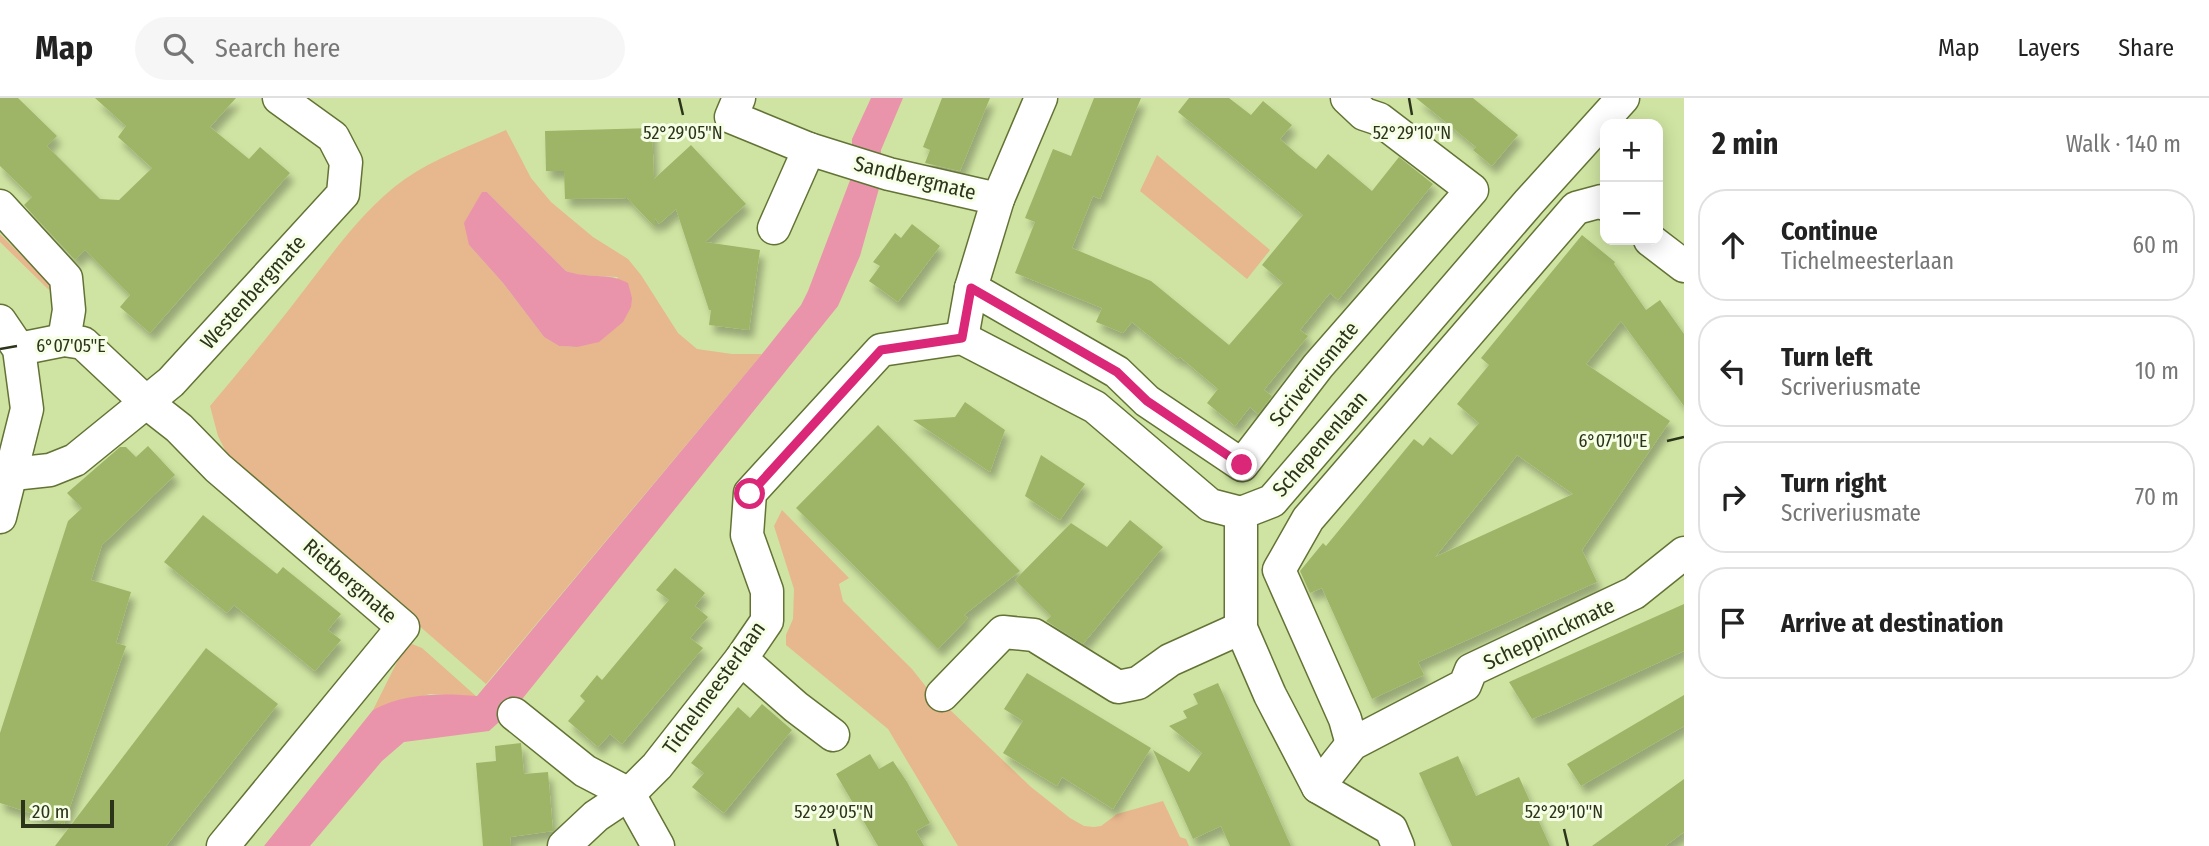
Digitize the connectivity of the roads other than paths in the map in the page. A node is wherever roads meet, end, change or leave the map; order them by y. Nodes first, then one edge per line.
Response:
1 (279, 98) edge
2 (739, 98) edge
3 (1041, 98) edge
4 (1347, 98) edge
5 (1623, 98) edge
6 (808, 149) junction
7 (998, 199) junction
8 (1600, 203) edge
9 (0, 206) edge
10 (774, 228) dead end
11 (1657, 245) edge
12 (1684, 266) edge
13 (971, 288) junction
14 (0, 321) edge
15 (962, 338) junction
16 (64, 340) junction
17 (19, 349) junction
18 (147, 402) junction
19 (13, 474) junction
20 (1241, 513) junction
21 (0, 517) edge
22 (1684, 554) edge
23 (1241, 628) junction
24 (741, 659) junction
25 (942, 695) dead end
26 (514, 714) dead end
27 (833, 735) dead end
28 (1352, 744) junction
29 (1318, 788) junction
30 (629, 794) junction
31 (223, 846) edge
32 (564, 846) edge
33 (658, 846) edge
34 (1398, 846) edge

1 - 18 street, Westenbergmate
2 - 6 street, Sandbergmate
3 - 7 street, Sandbergmate
4 - 13 street, Scriveriusmate
5 - 20 street, Schepenenlaan
6 - 7 street, Sandbergmate
6 - 10 street
7 - 13 street
8 - 28 street, Schepenenlaan
9 - 16 street
11 - 12 street
13 - 15 street
14 - 17 street
15 - 20 street
15 - 24 street, Tichelmeesterlaan
16 - 17 street
16 - 18 street
17 - 19 street
18 - 19 street, Westenbergmate
18 - 31 street, Rietbergmate
19 - 21 street
20 - 23 street
22 - 28 street, Scheppinckmate
23 - 25 street
23 - 29 street
24 - 27 street
24 - 30 street, Tichelmeesterlaan
26 - 30 street
28 - 29 street, Scheppinckmate
29 - 34 street
30 - 32 street, Tichelmeesterlaan
30 - 33 street

